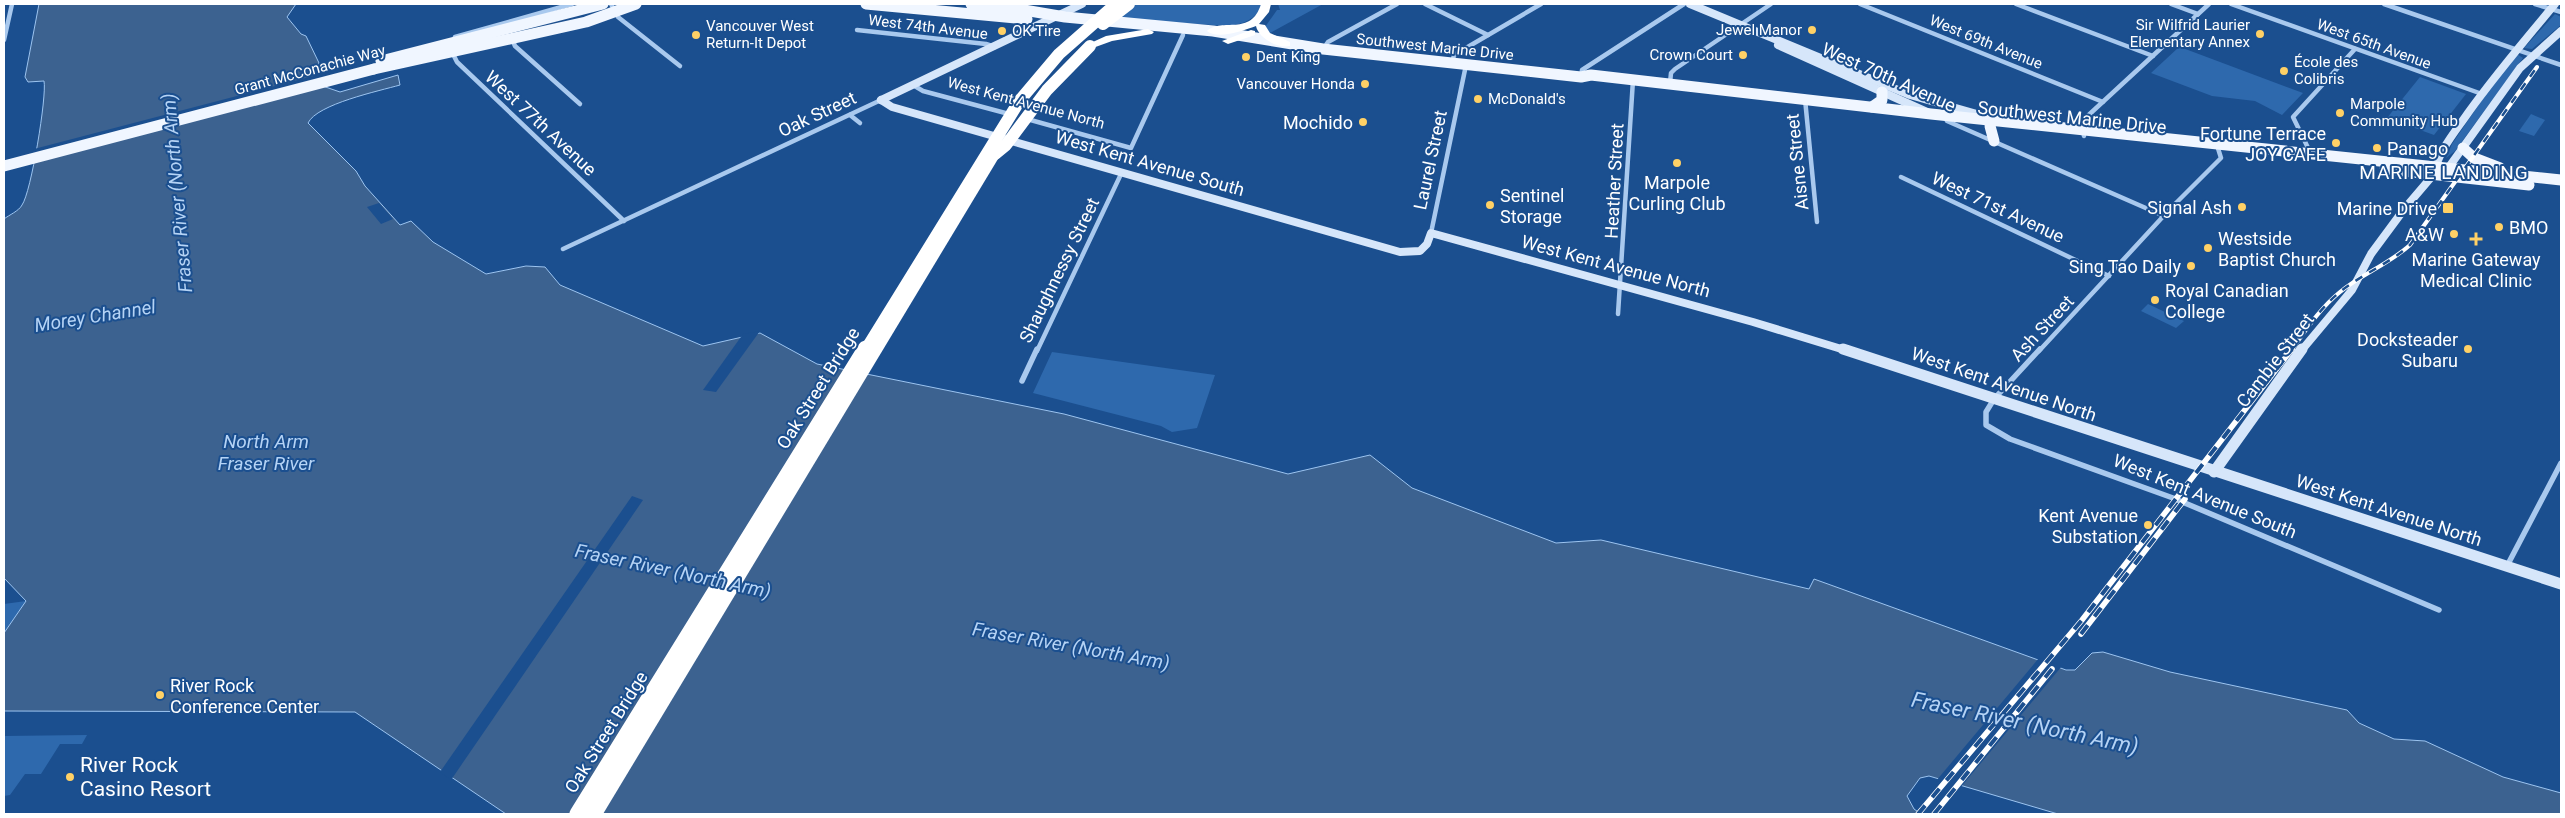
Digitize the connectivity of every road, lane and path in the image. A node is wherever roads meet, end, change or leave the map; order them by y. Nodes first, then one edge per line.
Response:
1 (12, 4) edge
2 (572, 4) edge
3 (583, 4) edge
4 (603, 4) edge
5 (611, 4) edge
6 (623, 4) edge
7 (636, 4) edge
8 (866, 4) edge
9 (921, 4) edge
10 (971, 4) edge
11 (1002, 4) edge
12 (1082, 4) edge
13 (1118, 4) edge
14 (1129, 4) edge
15 (1266, 4) edge
16 (1275, 4) edge
17 (1397, 4) edge
18 (1425, 4) edge
19 (1540, 4) edge
20 (1684, 4) edge
21 (1690, 4) edge
22 (1771, 4) edge
23 (1860, 4) edge
24 (2016, 4) edge
25 (2171, 4) edge
26 (2209, 4) edge
27 (2231, 4) edge
28 (2384, 4) edge
29 (2535, 4) edge
30 (2553, 6) edge
31 (1012, 8) junction
32 (2561, 12) edge
33 (2198, 14) junction
34 (1004, 16) junction
35 (1058, 16) junction
36 (1049, 21) junction
37 (505, 22) junction
38 (1740, 25) junction
39 (1261, 27) junction
40 (858, 30) dead end
41 (1213, 31) junction
42 (2561, 31) edge
43 (1148, 32) junction
44 (1183, 35) junction
45 (1488, 35) junction
46 (1244, 36) junction
47 (446, 39) junction
48 (465, 39) junction
49 (4, 40) edge
50 (1228, 40) junction
51 (1286, 44) junction
52 (995, 47) junction
53 (1323, 49) junction
54 (2355, 49) junction
55 (2515, 50) junction
56 (387, 55) dead end
57 (2153, 56) junction
58 (2532, 56) junction
59 (1452, 64) junction
60 (1466, 65) junction
61 (2561, 65) edge
62 (680, 66) dead end
63 (374, 69) junction
64 (1581, 77) junction
65 (1633, 83) junction
66 (1670, 84) junction
67 (914, 85) junction
68 (1882, 92) junction
69 (2482, 94) junction
70 (881, 100) junction
71 (1805, 102) junction
72 (2103, 102) junction
73 (580, 104) dead end
74 (1872, 106) junction
75 (1931, 114) junction
76 (850, 115) junction
77 (1947, 121) junction
78 (2004, 121) junction
79 (860, 123) dead end
80 (1990, 126) junction
81 (2084, 132) junction
82 (1994, 140) junction
83 (2218, 147) junction
84 (2463, 148) junction
85 (2310, 152) junction
86 (994, 154) junction
87 (4, 160) edge
88 (4, 166) edge
89 (2448, 167) junction
90 (2434, 170) junction
91 (1122, 172) junction
92 (2524, 176) junction
93 (1902, 177) dead end
94 (2561, 180) edge
95 (2561, 188) edge
96 (2164, 216) junction
97 (624, 221) junction
98 (1817, 222) dead end
99 (1431, 233) junction
100 (564, 249) dead end
101 (1412, 253) joint
102 (2109, 276) junction
103 (1622, 286) junction
104 (1618, 314) dead end
105 (1022, 380) dead end
106 (1994, 399) junction
107 (2561, 463) edge
108 (2214, 472) junction
109 (2506, 566) junction
110 (2561, 584) edge
111 (2439, 610) dead end
112 (578, 814) edge
113 (593, 814) edge

1 - 49 street
2 - 37 street
3 - 48 main road, bridge
4 - 48 main road, Grant McConachie Way, bridge
5 - 62 street
6 - 63 main road, Grant McConachie Way, bridge
7 - 63 main road, bridge
8 - 34 main road, Southwest Marine Drive
9 - 34 main road
10 - 31 main road
11 - 31 main road, Southwest Marine Drive
12 - 35 street, Oak Street
13 - 112 highway, Oak Street Bridge, bridge
14 - 86 highway, Oak Street Bridge, bridge
15 - 41 highway
16 - 39 highway
17 - 53 street
18 - 45 street
19 - 45 street
20 - 64 street
21 - 38 street, West 70th Avenue
22 - 38 street
23 - 72 street, West 69th Avenue
24 - 57 street
25 - 33 street
26 - 33 street
27 - 54 street, West 65th Avenue
28 - 55 street
29 - 30 street
30 - 32 street
30 - 55 street, Cambie Street
31 - 35 main road, Southwest Marine Drive
33 - 57 street
34 - 36 main road, Southwest Marine Drive
35 - 36 street, Oak Street
35 - 41 main road, Southwest Marine Drive
36 - 43 main road, Southwest Marine Drive
36 - 52 street, Oak Street
37 - 47 street
37 - 73 street
38 - 66 street
38 - 68 street, West 70th Avenue
38 - 78 street, West 70th Avenue
39 - 46 highway
39 - 51 highway
40 - 52 street, West 74th Avenue
41 - 46 main road, Southwest Marine Drive
42 - 58 street
43 - 44 main road, Southwest Marine Drive
43 - 86 highway, bridge
44 - 50 main road, Southwest Marine Drive
44 - 67 street, West Kent Avenue North
45 - 59 street
46 - 50 highway
46 - 51 main road, Southwest Marine Drive
47 - 56 street
47 - 97 street, West 77th Avenue
48 - 87 main road, Grant McConachie Way, bridge
50 - 51 main road, Southwest Marine Drive
51 - 53 main road, Southwest Marine Drive
52 - 67 street, Oak Street
53 - 59 main road, Southwest Marine Drive
54 - 69 street, West 65th Avenue
54 - 85 street
55 - 58 street
55 - 69 street, Cambie Street
57 - 72 street
58 - 61 street
58 - 84 street
59 - 60 main road, Southwest Marine Drive
60 - 64 main road, Southwest Marine Drive
60 - 99 street, Laurel Street
63 - 88 main road, Grant McConachie Way
64 - 65 main road, Southwest Marine Drive
65 - 66 main road, Southwest Marine Drive
65 - 71 main road, Southwest Marine Drive
65 - 103 street, Heather Street
66 - 71 main road, Southwest Marine Drive
67 - 70 street, Oak Street
68 - 74 main road
68 - 75 street, West 70th Avenue
69 - 90 street, Cambie Street
70 - 76 street, Oak Street
70 - 91 street, West Kent Avenue South
71 - 74 main road, Southwest Marine Drive
71 - 77 main road, Southwest Marine Drive
71 - 98 street, Aisne Street
72 - 81 street
74 - 75 main road, Southwest Marine Drive
75 - 77 street, West 70th Avenue
75 - 78 main road, Southwest Marine Drive
76 - 79 street
76 - 97 street, Oak Street
77 - 80 main road, Southwest Marine Drive
77 - 82 street, West 70th Avenue
78 - 81 main road, Southwest Marine Drive
80 - 81 main road, Southwest Marine Drive
80 - 82 main road
81 - 83 main road, Southwest Marine Drive
82 - 96 street, West 70th Avenue
83 - 85 main road, Southwest Marine Drive
83 - 90 main road, Southwest Marine Drive
83 - 96 street, Ash Street
84 - 89 street
84 - 92 main road
85 - 90 main road, Southwest Marine Drive
86 - 113 highway, Oak Street Bridge
89 - 90 main road, Southwest Marine Drive
89 - 92 main road, Southwest Marine Drive
90 - 95 main road, Southwest Marine Drive
90 - 108 street, Cambie Street
91 - 101 street, West Kent Avenue South
91 - 105 street, Shaughnessy Street
92 - 94 main road, Southwest Marine Drive
93 - 102 street, West 71st Avenue
96 - 102 street, Ash Street
97 - 100 street, Oak Street
99 - 101 street, Laurel Street
99 - 103 street, West Kent Avenue North
102 - 106 street, Ash Street
103 - 104 street, Heather Street
103 - 106 street, West Kent Avenue North
106 - 108 street, West Kent Avenue North
106 - 111 street, West Kent Avenue South
107 - 109 street
108 - 109 street, West Kent Avenue North
109 - 110 street, West Kent Avenue North

